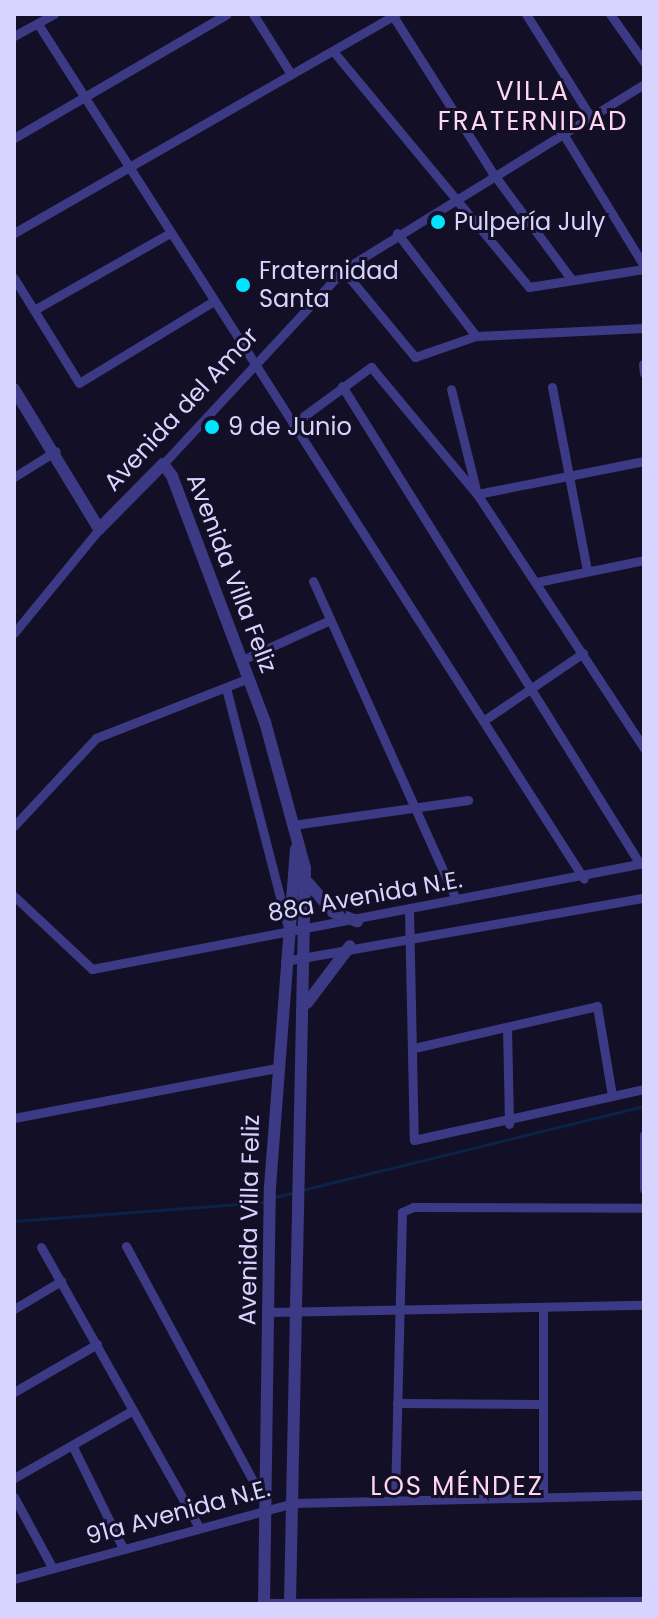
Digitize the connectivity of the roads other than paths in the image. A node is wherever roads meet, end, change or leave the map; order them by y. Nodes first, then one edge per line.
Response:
1 (54, 14) edge
2 (227, 14) edge
3 (253, 14) edge
4 (526, 14) edge
5 (610, 14) edge
6 (394, 15) edge
7 (38, 24) junction
8 (14, 36) edge
9 (333, 51) junction
10 (644, 62) edge
11 (289, 71) junction
12 (644, 84) edge
13 (85, 99) junction
14 (590, 116) junction
15 (562, 132) junction
16 (14, 138) edge
17 (128, 166) junction
18 (492, 172) junction
19 (453, 198) junction
20 (14, 233) edge
21 (170, 233) junction
22 (397, 233) junction
23 (644, 268) edge
24 (343, 270) junction
25 (14, 278) edge
26 (572, 280) junction
27 (214, 301) junction
28 (34, 310) junction
29 (644, 328) edge
30 (476, 336) junction
31 (255, 363) junction
32 (643, 364) edge
33 (644, 373) edge
34 (342, 386) junction
35 (552, 387) dead end
36 (14, 389) edge
37 (451, 389) dead end
38 (293, 424) junction
39 (56, 451) junction
40 (644, 461) edge
41 (163, 464) junction
42 (568, 473) junction
43 (14, 477) edge
44 (477, 494) junction
45 (99, 529) junction
46 (644, 560) edge
47 (587, 571) junction
48 (313, 581) dead end
49 (537, 582) junction
50 (330, 620) junction
51 (14, 633) edge
52 (583, 653) junction
53 (242, 660) junction
54 (249, 678) junction
55 (226, 688) junction
56 (531, 689) junction
57 (483, 721) junction
58 (644, 748) edge
59 (468, 800) dead end
60 (411, 809) junction
61 (14, 826) edge
62 (295, 832) junction
63 (642, 863) edge
64 (584, 879) junction
65 (308, 882) junction
66 (14, 896) edge
67 (644, 898) edge
68 (456, 899) junction
69 (409, 910) junction
70 (357, 921) junction
71 (289, 931) junction
72 (307, 932) junction
73 (409, 935) junction
74 (350, 946) junction
75 (307, 955) junction
76 (282, 962) junction
77 (305, 1005) junction
78 (507, 1027) junction
79 (414, 1048) junction
80 (276, 1068) junction
81 (644, 1089) edge
82 (612, 1096) junction
83 (14, 1118) edge
84 (509, 1124) junction
85 (644, 1135) edge
86 (644, 1189) edge
87 (644, 1208) edge
88 (126, 1246) dead end
89 (41, 1247) dead end
90 (61, 1281) junction
91 (644, 1305) edge
92 (543, 1307) junction
93 (14, 1309) edge
94 (399, 1309) junction
95 (295, 1311) junction
96 (269, 1312) junction
97 (97, 1344) junction
98 (14, 1392) edge
99 (397, 1403) junction
100 (542, 1404) junction
101 (133, 1410) junction
102 (72, 1445) junction
103 (14, 1478) edge
104 (644, 1495) edge
105 (14, 1497) edge
106 (543, 1497) junction
107 (395, 1499) junction
108 (293, 1503) junction
109 (267, 1507) junction
110 (197, 1524) junction
111 (122, 1546) junction
112 (52, 1567) junction
113 (14, 1579) edge
114 (644, 1601) edge
115 (264, 1603) edge
116 (290, 1603) edge

1 - 7 street
2 - 13 street
3 - 11 street
4 - 14 street
5 - 10 street
6 - 9 street
6 - 18 street
7 - 8 street
7 - 13 street
9 - 11 street
9 - 19 street
11 - 17 street
12 - 14 street, Avenida del Amor
13 - 16 street
13 - 17 street
14 - 15 street, Avenida del Amor
15 - 18 street, Avenida del Amor
15 - 23 street
17 - 20 street
17 - 21 street
18 - 19 street, Avenida del Amor
18 - 26 street
19 - 22 street, Avenida del Amor
19 - 26 street
21 - 27 street
21 - 28 street
22 - 24 street, Avenida del Amor
22 - 30 street
23 - 26 street
24 - 30 street
24 - 31 street, Avenida del Amor
25 - 28 street
27 - 28 street
27 - 31 street
29 - 30 street
31 - 38 street
31 - 41 street, Avenida del Amor
32 - 33 street
34 - 38 street
34 - 44 street
34 - 56 street
35 - 42 street
36 - 39 street
37 - 44 street
38 - 57 street
39 - 43 street
39 - 45 street
40 - 42 street
41 - 45 street, Avenida del Amor
41 - 53 street, Avenida Villa Feliz
42 - 44 street
42 - 47 street
44 - 49 street
45 - 51 street, Avenida del Amor
46 - 47 street
47 - 49 street
48 - 50 street
49 - 52 street
50 - 53 street
50 - 60 street
52 - 56 street
52 - 58 street
53 - 54 street, Avenida Villa Feliz
54 - 55 street
54 - 62 street, Avenida Villa Feliz
55 - 61 street
55 - 71 street
56 - 57 street
56 - 63 street
57 - 64 street
59 - 60 street
60 - 62 street
60 - 68 street
62 - 65 street, Avenida Villa Feliz
62 - 71 street, Avenida Villa Feliz
63 - 64 street, 88a Avenida N.E.
64 - 68 street, 88a Avenida N.E.
65 - 70 street
65 - 72 street, Avenida Villa Feliz
66 - 71 street, 88a Avenida N.E.
67 - 73 street, 88a Avenida N.E.
68 - 69 street, 88a Avenida N.E.
69 - 70 street, 88a Avenida N.E.
69 - 73 street
70 - 72 street, 88a Avenida N.E.
71 - 72 street, 88a Avenida N.E.
71 - 76 street, Avenida Villa Feliz
72 - 75 street, Avenida Villa Feliz
73 - 74 street, 88a Avenida N.E.
73 - 79 street
74 - 75 street, 88a Avenida N.E.
74 - 77 street
75 - 76 street, 88a Avenida N.E.
75 - 77 street, Avenida Villa Feliz
76 - 80 street, Avenida Villa Feliz
77 - 95 street, Avenida Villa Feliz
78 - 79 street
78 - 82 street
78 - 84 street
79 - 84 street
80 - 83 street
80 - 96 street, Avenida Villa Feliz
81 - 82 street
82 - 84 street
85 - 86 street
87 - 94 street
88 - 109 street
89 - 90 street
90 - 93 street
90 - 97 street
91 - 92 street
92 - 94 street
92 - 100 street
94 - 95 street
94 - 99 street
95 - 96 street
95 - 108 street, Avenida Villa Feliz
96 - 109 street, Avenida Villa Feliz
97 - 98 street
97 - 101 street
99 - 100 street
99 - 107 street
100 - 106 street
101 - 102 street
101 - 110 street
102 - 103 street
102 - 111 street
104 - 106 street, 91a Avenida N.E.
105 - 112 street
106 - 107 street, 91a Avenida N.E.
107 - 108 street, 91a Avenida N.E.
108 - 109 street, 91a Avenida N.E.
108 - 116 street, Avenida Villa Feliz
109 - 110 street, 91a Avenida N.E.
109 - 115 street, Avenida Villa Feliz
110 - 111 street, 91a Avenida N.E.
111 - 112 street, 91a Avenida N.E.
112 - 113 street, 91a Avenida N.E.
114 - 116 street
115 - 116 street

